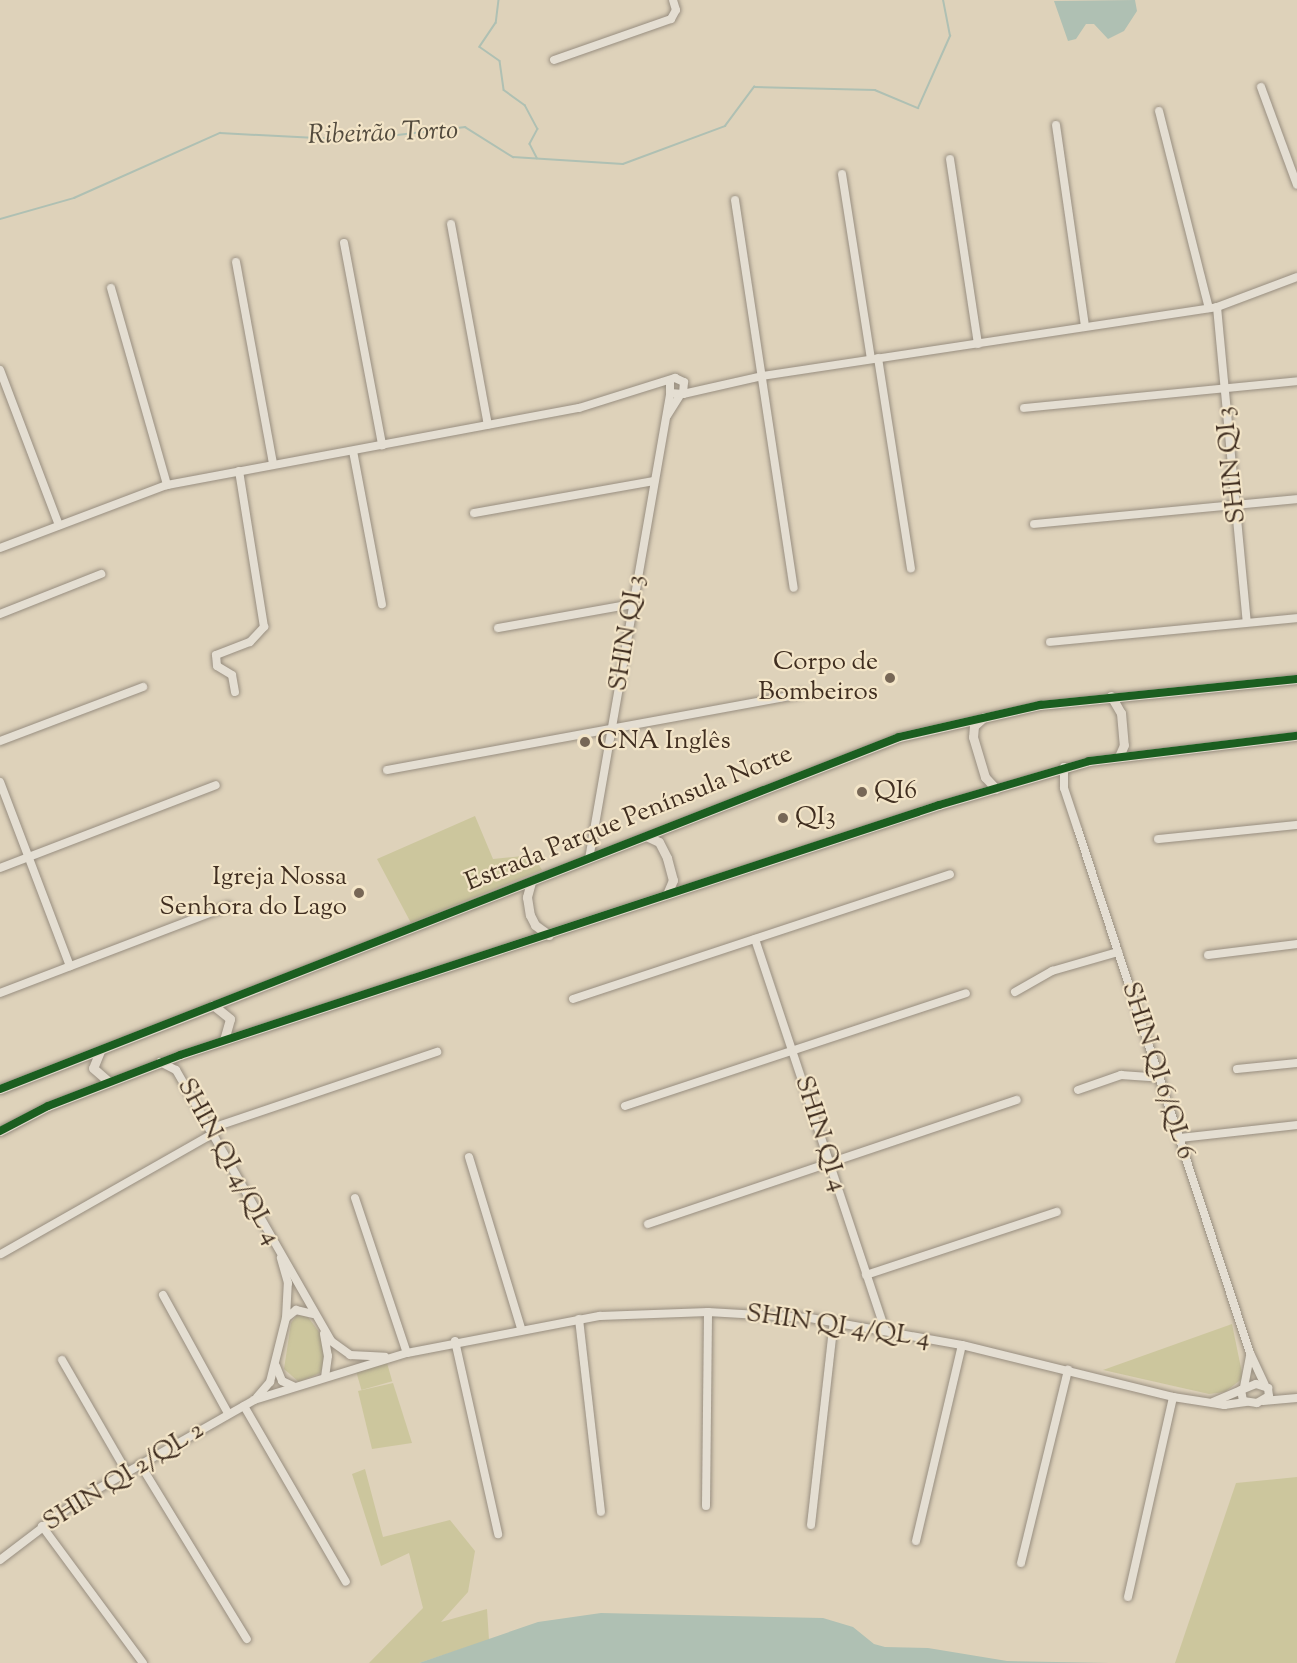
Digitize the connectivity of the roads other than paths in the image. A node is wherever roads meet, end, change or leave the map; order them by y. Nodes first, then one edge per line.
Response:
1 (673, 0) edge
2 (554, 60) dead end
3 (1261, 87) dead end
4 (1159, 111) dead end
5 (1056, 125) dead end
6 (950, 159) dead end
7 (842, 174) dead end
8 (1297, 185) edge
9 (735, 200) dead end
10 (451, 224) dead end
11 (344, 243) dead end
12 (236, 262) dead end
13 (1297, 277) edge
14 (111, 288) dead end
15 (1213, 308) junction
16 (1085, 326) junction
17 (978, 344) junction
18 (874, 359) junction
19 (0, 370) edge
20 (762, 376) junction
21 (1297, 381) edge
22 (669, 382) junction
23 (684, 382) junction
24 (715, 384) junction
25 (649, 389) junction
26 (1224, 389) junction
27 (669, 393) junction
28 (682, 395) junction
29 (1024, 408) dead end
30 (488, 425) junction
31 (664, 427) junction
32 (382, 445) junction
33 (353, 451) junction
34 (273, 464) junction
35 (239, 471) junction
36 (654, 481) junction
37 (167, 485) junction
38 (1297, 499) edge
39 (1238, 505) junction
40 (474, 513) dead end
41 (1034, 524) dead end
42 (59, 525) junction
43 (0, 548) edge
44 (910, 568) dead end
45 (101, 574) dead end
46 (794, 588) dead end
47 (382, 604) dead end
48 (633, 604) junction
49 (0, 614) edge
50 (1297, 618) edge
51 (1247, 622) junction
52 (498, 628) dead end
53 (1050, 642) dead end
54 (1297, 679) edge
55 (143, 687) dead end
56 (235, 692) dead end
57 (801, 694) dead end
58 (1111, 696) junction
59 (985, 715) junction
60 (612, 729) junction
61 (1297, 736) edge
62 (0, 741) edge
63 (1119, 756) junction
64 (1064, 767) junction
65 (387, 770) dead end
66 (1052, 771) junction
67 (0, 782) edge
68 (216, 785) dead end
69 (1065, 788) junction
70 (996, 789) junction
71 (1297, 825) edge
72 (646, 836) junction
73 (594, 839) junction
74 (1158, 839) dead end
75 (603, 853) junction
76 (28, 857) junction
77 (589, 859) junction
78 (0, 868) edge
79 (950, 874) dead end
80 (531, 882) junction
81 (667, 894) junction
82 (228, 906) dead end
83 (549, 935) junction
84 (755, 939) junction
85 (1297, 944) edge
86 (1118, 952) junction
87 (1208, 955) dead end
88 (70, 966) junction
89 (1015, 992) dead end
90 (0, 993) edge
91 (966, 993) dead end
92 (573, 999) dead end
93 (213, 1005) junction
94 (225, 1040) junction
95 (793, 1049) junction
96 (100, 1051) junction
97 (436, 1052) dead end
98 (180, 1055) junction
99 (160, 1062) junction
100 (1297, 1063) edge
101 (1237, 1069) dead end
102 (176, 1070) junction
103 (1160, 1078) junction
104 (108, 1081) junction
105 (0, 1089) edge
106 (1078, 1090) dead end
107 (1017, 1101) dead end
108 (625, 1106) dead end
109 (1297, 1125) edge
110 (0, 1131) edge
111 (210, 1131) junction
112 (1180, 1138) junction
113 (469, 1156) dead end
114 (830, 1163) junction
115 (355, 1198) dead end
116 (1057, 1212) dead end
117 (648, 1224) dead end
118 (1, 1254) edge
119 (280, 1254) junction
120 (866, 1275) junction
121 (163, 1295) dead end
122 (708, 1312) junction
123 (314, 1314) junction
124 (286, 1318) junction
125 (579, 1319) junction
126 (834, 1321) junction
127 (521, 1328) junction
128 (885, 1329) junction
129 (322, 1330) junction
130 (455, 1341) junction
131 (962, 1345) junction
132 (407, 1353) junction
133 (1250, 1353) junction
134 (389, 1358) junction
135 (62, 1360) dead end
136 (276, 1362) junction
137 (1068, 1370) junction
138 (325, 1377) junction
139 (295, 1387) junction
140 (1268, 1388) junction
141 (1243, 1389) junction
142 (1173, 1396) junction
143 (1293, 1399) edge
144 (254, 1400) junction
145 (1263, 1401) junction
146 (1246, 1402) junction
147 (1212, 1403) junction
148 (244, 1406) junction
149 (228, 1413) junction
150 (140, 1464) junction
151 (126, 1471) junction
152 (706, 1506) dead end
153 (601, 1512) dead end
154 (811, 1525) dead end
155 (42, 1526) junction
156 (498, 1534) dead end
157 (916, 1541) dead end
158 (0, 1560) edge
159 (1021, 1563) dead end
160 (346, 1582) dead end
161 (1128, 1597) dead end
162 (247, 1639) dead end
163 (143, 1663) edge

1 - 2 street
3 - 8 street
4 - 15 street, SHIN QI 3
5 - 16 street
6 - 17 street
7 - 18 street
9 - 20 street
10 - 30 street
11 - 32 street
12 - 34 street
13 - 15 street
14 - 37 street
15 - 16 street
15 - 26 street, SHIN QI 3
16 - 17 street
17 - 18 street
18 - 20 street
18 - 44 street
19 - 42 street
20 - 24 street
20 - 46 street
21 - 26 street
22 - 23 street
22 - 25 street
22 - 27 street, SHIN QI 3
23 - 24 street
23 - 28 street
24 - 28 street
25 - 27 street
25 - 30 street
26 - 29 street
26 - 39 street, SHIN QI 3
27 - 28 street
27 - 31 street, SHIN QI 3
28 - 31 street, SHIN QI 3
30 - 32 street
31 - 36 street, SHIN QI 3
32 - 33 street
33 - 34 street
33 - 47 street
34 - 35 street
35 - 37 street
35 - 56 street
36 - 40 street
36 - 48 street, SHIN QI 3
37 - 42 street
38 - 39 street
39 - 41 street
39 - 51 street, SHIN QI 3
42 - 43 street
45 - 49 street
48 - 52 street
48 - 60 street, SHIN QI 3
50 - 51 street
51 - 53 street
54 - 58 main road, Estrada Parque Península Norte
55 - 62 street
57 - 60 street
58 - 59 main road, Estrada Parque Península Norte
58 - 63 main road
59 - 70 main road
59 - 72 main road, Estrada Parque Península Norte
60 - 65 street
60 - 73 street, SHIN QI 3
61 - 63 main road
63 - 64 main road
64 - 66 main road
64 - 69 street, SHIN QI 6/QL 6
66 - 69 street, SHIN QI 6/QL 6
66 - 70 main road
67 - 76 street
68 - 76 street
69 - 86 street, SHIN QI 6/QL 6
70 - 81 main road
71 - 74 street
72 - 75 main road, Estrada Parque Península Norte
72 - 81 main road
73 - 75 street
73 - 77 street, SHIN QI 3
75 - 77 main road, Estrada Parque Península Norte
76 - 78 street
76 - 88 street
77 - 80 main road, Estrada Parque Península Norte
79 - 84 street
80 - 83 main road
80 - 93 main road, Estrada Parque Península Norte
81 - 83 main road
82 - 88 street
83 - 94 main road
84 - 92 street
84 - 95 street, SHIN QI 4
85 - 87 street
86 - 89 street
86 - 103 street, SHIN QI 6/QL 6
88 - 90 street
91 - 95 street
93 - 94 main road
93 - 96 main road, Estrada Parque Península Norte
94 - 98 main road
95 - 108 street
95 - 114 street, SHIN QI 4
96 - 104 main road
96 - 105 main road, Estrada Parque Península Norte
97 - 111 street
98 - 99 main road
98 - 102 street, SHIN QI 4/QL 4
99 - 102 street, SHIN QI 4/QL 4
99 - 104 main road
100 - 101 street
102 - 111 street, SHIN QI 4/QL 4
103 - 106 street
103 - 112 street, SHIN QI 6/QL 6
104 - 110 main road
107 - 114 street
109 - 112 street
111 - 118 street
111 - 119 street, SHIN QI 4/QL 4
112 - 133 street, SHIN QI 6/QL 6
113 - 127 street
114 - 117 street
114 - 120 street, SHIN QI 4
115 - 132 street
116 - 120 street
119 - 123 street, SHIN QI 4/QL 4
119 - 124 street, SHIN QI 4/QL 4
120 - 128 street, SHIN QI 4
121 - 149 street
122 - 125 street, SHIN QI 4/QL 4
122 - 126 street, SHIN QI 4/QL 4
122 - 152 street
123 - 124 street
123 - 129 street, SHIN QI 4/QL 4
124 - 136 street, SHIN QI 4/QL 4
125 - 127 street, SHIN QI 4/QL 4
125 - 153 street
126 - 128 street, SHIN QI 4/QL 4
126 - 154 street
127 - 130 street, SHIN QI 4/QL 4
128 - 131 street, SHIN QI 4/QL 4
129 - 134 street, SHIN QI 4/QL 4
129 - 138 street
130 - 132 street, SHIN QI 4/QL 4
130 - 156 street
131 - 137 street, SHIN QI 4/QL 4
131 - 157 street
132 - 134 street, SHIN QI 4/QL 4
133 - 140 street, SHIN QI 6/QL 6
133 - 141 street, SHIN QI 6/QL 6
134 - 138 street, SHIN QI 4/QL 4
135 - 151 street
136 - 139 street
136 - 144 street, SHIN QI 2/QL 2
137 - 142 street, SHIN QI 4/QL 4
137 - 159 street
138 - 139 street, SHIN QI 4/QL 4
139 - 144 street, SHIN QI 2/QL 2
140 - 141 street
140 - 143 street
140 - 145 street
141 - 146 street
141 - 147 street
142 - 147 street, SHIN QI 4/QL 4
142 - 161 street
143 - 145 street
144 - 148 street, SHIN QI 2/QL 2
145 - 146 street, SHIN QI 4/QL 4
146 - 147 street, SHIN QI 4/QL 4
148 - 149 street, SHIN QI 2/QL 2
148 - 160 street
149 - 150 street, SHIN QI 2/QL 2
150 - 151 street, SHIN QI 2/QL 2
150 - 162 street
151 - 155 street, SHIN QI 2/QL 2
155 - 158 street, SHIN QI 2/QL 2
155 - 163 street

